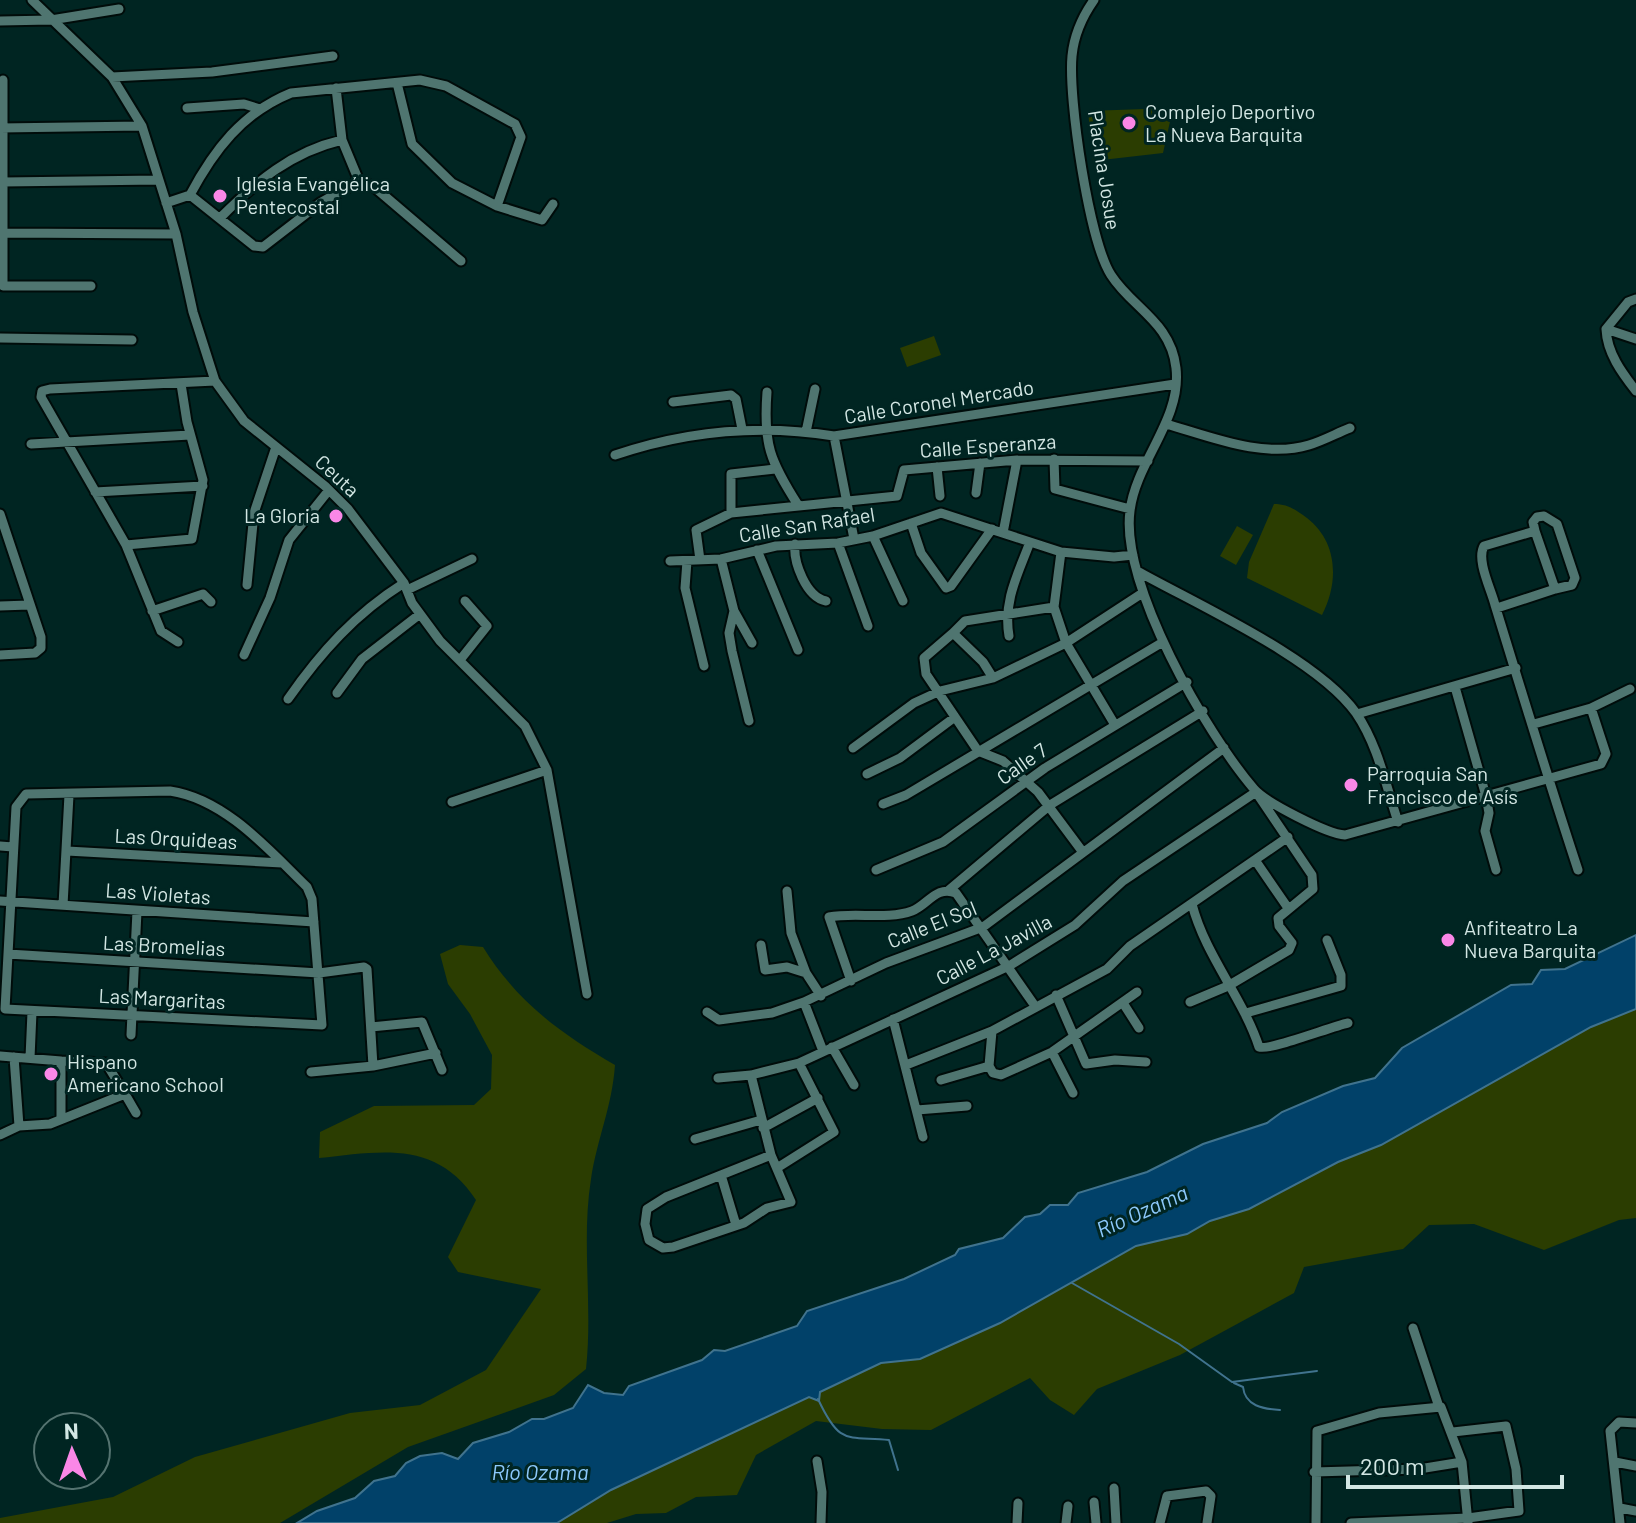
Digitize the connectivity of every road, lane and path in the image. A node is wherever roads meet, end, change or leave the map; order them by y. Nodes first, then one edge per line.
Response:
1 (32, 0) edge
2 (1094, 0) edge
3 (119, 9) dead end
4 (51, 20) junction
5 (0, 21) edge
6 (333, 56) dead end
7 (112, 77) junction
8 (3, 80) dead end
9 (397, 83) junction
10 (336, 88) junction
11 (187, 108) dead end
12 (260, 109) junction
13 (142, 126) junction
14 (2, 128) edge
15 (342, 140) junction
16 (159, 180) junction
17 (359, 181) junction
18 (3, 182) junction
19 (190, 195) junction
20 (166, 203) junction
21 (553, 204) dead end
22 (497, 206) junction
23 (220, 218) junction
24 (3, 233) junction
25 (176, 234) junction
26 (461, 261) dead end
27 (91, 286) dead end
28 (1636, 299) edge
29 (1606, 329) junction
30 (0, 338) edge
31 (1636, 339) edge
32 (132, 340) dead end
33 (215, 381) junction
34 (181, 384) junction
35 (1175, 384) junction
36 (815, 389) dead end
37 (1636, 391) edge
38 (767, 392) dead end
39 (673, 402) dead end
40 (1166, 424) junction
41 (1350, 428) dead end
42 (742, 429) junction
43 (764, 429) junction
44 (806, 432) junction
45 (190, 435) junction
46 (834, 436) junction
47 (64, 442) junction
48 (31, 444) dead end
49 (276, 447) junction
50 (615, 455) dead end
51 (1054, 459) junction
52 (1017, 460) junction
53 (1148, 461) junction
54 (980, 463) junction
55 (937, 467) junction
56 (775, 469) junction
57 (203, 486) junction
58 (329, 490) junction
59 (95, 492) junction
60 (976, 493) dead end
61 (940, 496) dead end
62 (846, 501) junction
63 (798, 505) junction
64 (1130, 509) junction
65 (731, 513) junction
66 (0, 514) edge
67 (911, 523) junction
68 (992, 529) junction
69 (1535, 531) junction
70 (1003, 533) junction
71 (873, 536) junction
72 (854, 539) junction
73 (1030, 542) junction
74 (838, 543) junction
75 (795, 544) junction
76 (126, 545) junction
77 (757, 550) junction
78 (13, 552) junction
79 (1061, 552) junction
80 (0, 553) edge
81 (1133, 555) junction
82 (472, 559) dead end
83 (721, 559) junction
84 (700, 560) junction
85 (670, 561) dead end
86 (687, 561) junction
87 (1137, 571) junction
88 (247, 585) dead end
89 (406, 587) junction
90 (1555, 589) junction
91 (1141, 594) junction
92 (465, 601) dead end
93 (826, 601) dead end
94 (903, 601) dead end
95 (211, 602) dead end
96 (29, 605) junction
97 (0, 606) edge
98 (1054, 607) junction
99 (1497, 608) junction
100 (152, 611) junction
101 (734, 611) junction
102 (420, 614) junction
103 (1006, 617) junction
104 (868, 626) dead end
105 (953, 633) junction
106 (1009, 636) dead end
107 (178, 642) dead end
108 (1163, 642) junction
109 (752, 643) dead end
110 (1066, 643) junction
111 (798, 650) dead end
112 (0, 655) edge
113 (244, 655) dead end
114 (460, 660) junction
115 (704, 666) dead end
116 (1516, 668) junction
117 (993, 678) junction
118 (1187, 682) junction
119 (1092, 684) junction
120 (1455, 687) junction
121 (1630, 689) dead end
122 (940, 691) junction
123 (337, 693) dead end
124 (288, 699) dead end
125 (1591, 708) junction
126 (1203, 711) junction
127 (1357, 714) junction
128 (955, 717) junction
129 (749, 721) dead end
130 (1534, 724) junction
131 (1115, 725) junction
132 (853, 748) dead end
133 (1224, 748) junction
134 (978, 751) junction
135 (547, 770) junction
136 (867, 774) dead end
137 (1548, 778) junction
138 (1027, 782) junction
139 (1256, 792) junction
140 (69, 795) junction
141 (1486, 796) junction
142 (452, 802) dead end
143 (883, 804) dead end
144 (1050, 805) junction
145 (1398, 822) junction
146 (1288, 837) junction
147 (0, 846) edge
148 (13, 847) junction
149 (67, 851) junction
150 (1082, 851) junction
151 (1255, 860) junction
152 (282, 863) junction
153 (876, 870) dead end
154 (1496, 870) dead end
155 (1578, 870) dead end
156 (949, 890) junction
157 (787, 891) dead end
158 (4, 902) edge
159 (1192, 904) junction
160 (63, 905) junction
161 (1288, 908) junction
162 (137, 911) junction
163 (314, 922) junction
164 (983, 927) junction
165 (1327, 940) dead end
166 (761, 945) dead end
167 (8, 954) junction
168 (135, 962) junction
169 (1009, 966) junction
170 (319, 973) junction
171 (806, 973) junction
172 (851, 981) junction
173 (1228, 986) junction
174 (1137, 992) dead end
175 (587, 994) dead end
176 (1056, 995) junction
177 (821, 996) junction
178 (804, 1002) junction
179 (1190, 1002) dead end
180 (1123, 1003) junction
181 (1035, 1006) junction
182 (32, 1012) junction
183 (707, 1012) dead end
184 (1246, 1013) junction
185 (132, 1015) junction
186 (893, 1019) junction
187 (1348, 1023) dead end
188 (371, 1027) junction
189 (1139, 1028) dead end
190 (992, 1031) junction
191 (131, 1035) dead end
192 (1074, 1038) junction
193 (827, 1049) junction
194 (1052, 1052) junction
195 (436, 1053) junction
196 (0, 1056) edge
197 (14, 1057) junction
198 (30, 1058) junction
199 (61, 1061) junction
200 (1146, 1062) dead end
201 (799, 1063) junction
202 (906, 1065) junction
203 (373, 1066) junction
204 (989, 1066) junction
205 (442, 1070) dead end
206 (311, 1072) dead end
207 (751, 1075) junction
208 (718, 1078) dead end
209 (941, 1080) dead end
210 (854, 1085) dead end
211 (1073, 1093) dead end
212 (125, 1094) junction
213 (818, 1098) junction
214 (967, 1106) dead end
215 (917, 1110) junction
216 (136, 1113) dead end
217 (61, 1119) junction
218 (762, 1124) junction
219 (19, 1126) junction
220 (0, 1135) edge
221 (923, 1137) dead end
222 (695, 1139) dead end
223 (771, 1155) junction
224 (777, 1168) junction
225 (721, 1175) junction
226 (736, 1225) junction
227 (1413, 1328) dead end
228 (1442, 1408) junction
229 (1636, 1423) edge
230 (1453, 1432) junction
231 (817, 1461) dead end
232 (1462, 1462) junction
233 (1615, 1462) junction
234 (1636, 1466) edge
235 (1314, 1472) junction
236 (1114, 1488) dead end
237 (1094, 1502) dead end
238 (1018, 1503) dead end
239 (1068, 1506) dead end
240 (1620, 1508) junction
241 (1636, 1511) edge
242 (1468, 1521) edge
243 (821, 1523) edge
244 (1017, 1523) edge
245 (1066, 1523) edge
246 (1096, 1523) edge
247 (1116, 1523) edge
248 (1160, 1523) edge
249 (1207, 1523) edge
250 (1316, 1523) edge
251 (1351, 1523) edge
252 (1620, 1523) edge

1 - 4 street, Ceuta
2 - 35 street, Placina Josue
3 - 4 street
4 - 5 street
4 - 7 street, Ceuta
6 - 7 street
7 - 13 street, Ceuta
8 - 14 street
9 - 10 street
9 - 22 street
9 - 22 street
10 - 12 street
10 - 15 street
11 - 12 street
12 - 19 street
13 - 14 street
13 - 16 street, Ceuta
14 - 18 street
15 - 17 street
15 - 23 street
16 - 18 street
16 - 20 street, Ceuta
17 - 23 street
17 - 26 street
18 - 24 street
19 - 20 street
19 - 23 street
20 - 25 street, Ceuta
21 - 22 street
24 - 25 street
24 - 27 street
25 - 33 street, Ceuta
28 - 29 street
29 - 31 street
29 - 37 street
30 - 32 street
33 - 34 street
33 - 49 street, Ceuta
34 - 45 street
34 - 47 street
35 - 40 street, Placina Josue
35 - 46 street, Calle Coronel Mercado
36 - 44 street
38 - 43 street
39 - 42 street
40 - 41 street
40 - 53 street, Placina Josue
42 - 43 street, Calle Coronel Mercado
42 - 50 street, Calle Coronel Mercado
43 - 44 street, Calle Coronel Mercado
43 - 56 street
44 - 46 street, Calle Coronel Mercado
45 - 47 street
45 - 57 street
46 - 62 street
47 - 48 street
47 - 59 street
49 - 58 street, Ceuta
49 - 88 street
51 - 52 street, Calle Esperanza
51 - 53 street, Calle Esperanza
51 - 64 street
52 - 54 street, Calle Esperanza
52 - 70 street
53 - 64 street, Placina Josue
54 - 55 street, Calle Esperanza
54 - 60 street
55 - 61 street
55 - 62 street, Calle Esperanza
56 - 63 street
56 - 65 street
57 - 59 street
57 - 76 street
58 - 89 street, Ceuta
58 - 113 street
59 - 76 street
62 - 63 street, Calle Esperanza
62 - 72 street
63 - 65 street, Calle Esperanza
64 - 81 street, Placina Josue
65 - 84 street, Calle Esperanza
66 - 78 street
67 - 68 street, Calle San Rafael
67 - 68 street
67 - 71 street, Calle San Rafael
68 - 70 street, Calle San Rafael
69 - 90 street
69 - 90 street
69 - 99 street
70 - 73 street, Calle San Rafael
71 - 72 street, Calle San Rafael
71 - 94 street
72 - 74 street, Calle San Rafael
73 - 79 street, Calle San Rafael
73 - 103 street
74 - 75 street, Calle San Rafael
74 - 104 street
75 - 77 street, Calle San Rafael
75 - 93 street
76 - 100 street
77 - 83 street, Calle San Rafael
77 - 111 street
78 - 80 street
78 - 96 street
79 - 81 street, Calle San Rafael
79 - 98 street
81 - 87 street, Placina Josue
82 - 89 street
83 - 84 street, Calle San Rafael
83 - 101 street
84 - 86 street, Calle San Rafael
85 - 86 street, Calle San Rafael
86 - 115 street
87 - 91 street, Placina Josue
87 - 127 street
89 - 102 street, Ceuta
89 - 124 street
90 - 99 street
91 - 108 street, Placina Josue
91 - 110 street
92 - 114 street
95 - 100 street
96 - 97 street
96 - 112 street
98 - 103 street
98 - 110 street
99 - 116 street
100 - 107 street
101 - 109 street
101 - 129 street
102 - 114 street, Ceuta
102 - 123 street
103 - 105 street
103 - 106 street
105 - 117 street
105 - 122 street
108 - 118 street, Placina Josue
108 - 119 street
110 - 117 street
110 - 119 street
114 - 135 street, Ceuta
116 - 120 street
116 - 130 street
117 - 122 street
118 - 126 street, Placina Josue
118 - 131 street, Calle 7
119 - 131 street
119 - 134 street
120 - 127 street
120 - 141 street
121 - 125 street
122 - 128 street
122 - 132 street
125 - 130 street
125 - 137 street
126 - 133 street, Placina Josue
126 - 144 street
127 - 145 street
128 - 134 street
128 - 136 street
130 - 137 street
131 - 138 street, Calle 7
133 - 139 street, Placina Josue
133 - 150 street, Calle El Sol
134 - 138 street
134 - 143 street
135 - 142 street
135 - 175 street, Ceuta
137 - 141 street
137 - 155 street
138 - 144 street
138 - 153 street, Calle 7
139 - 145 street
139 - 146 street, Placina Josue
139 - 169 street, Calle La Javilla
140 - 148 street
140 - 149 street
140 - 152 street
141 - 145 street
141 - 154 street
144 - 150 street
144 - 156 street
146 - 151 street
146 - 161 street, Placina Josue
147 - 148 street
148 - 158 street
149 - 152 street, Las Orquideas
149 - 160 street
150 - 164 street, Calle El Sol
151 - 159 street
151 - 161 street
152 - 163 street
156 - 164 street
156 - 172 street
157 - 171 street
158 - 160 street, Las Violetas
158 - 167 street
159 - 173 street
159 - 176 street
160 - 162 street, Las Violetas
161 - 173 street
162 - 163 street, Las Violetas
162 - 168 street
163 - 170 street
164 - 169 street
164 - 172 street, Calle El Sol
165 - 184 street
166 - 171 street
167 - 168 street, Las Bromelias
167 - 182 street, Las Margaritas
168 - 170 street, Las Bromelias
168 - 185 street
169 - 181 street
169 - 186 street, Calle La Javilla
170 - 185 street, Las Margaritas
170 - 188 street, Las Bromelias
171 - 177 street
172 - 177 street, Calle El Sol
173 - 179 street
173 - 184 street
174 - 180 street
176 - 181 street
176 - 192 street
177 - 178 street, Calle El Sol
178 - 183 street, Calle El Sol
178 - 193 street
180 - 189 street
180 - 192 street
181 - 190 street
182 - 185 street, Las Margaritas
182 - 198 street
184 - 187 street
185 - 191 street
186 - 193 street, Calle La Javilla
186 - 202 street
188 - 195 street
188 - 203 street
190 - 202 street
190 - 204 street
192 - 194 street
192 - 200 street
193 - 201 street, Calle La Javilla
193 - 210 street
194 - 204 street
194 - 211 street
195 - 203 street
195 - 205 street
196 - 197 street
197 - 198 street
197 - 219 street
198 - 199 street
199 - 212 street
199 - 217 street
201 - 207 street, Calle La Javilla
201 - 213 street
202 - 215 street
203 - 206 street
204 - 209 street
207 - 208 street, Calle La Javilla
207 - 218 street
212 - 216 street
212 - 217 street
213 - 218 street
213 - 224 street
214 - 215 street
215 - 221 street
217 - 219 street
218 - 222 street
218 - 223 street
219 - 220 street
223 - 224 street
223 - 225 street
224 - 226 street
225 - 226 street
225 - 226 street
227 - 228 street
228 - 230 street
228 - 235 street
229 - 233 street
230 - 232 street
230 - 242 street
231 - 243 street
232 - 235 street
232 - 242 street
233 - 234 street
233 - 240 street
235 - 250 street
236 - 247 street
237 - 246 street
238 - 244 street
239 - 245 street
240 - 241 street
240 - 252 street
242 - 251 street
248 - 249 street

